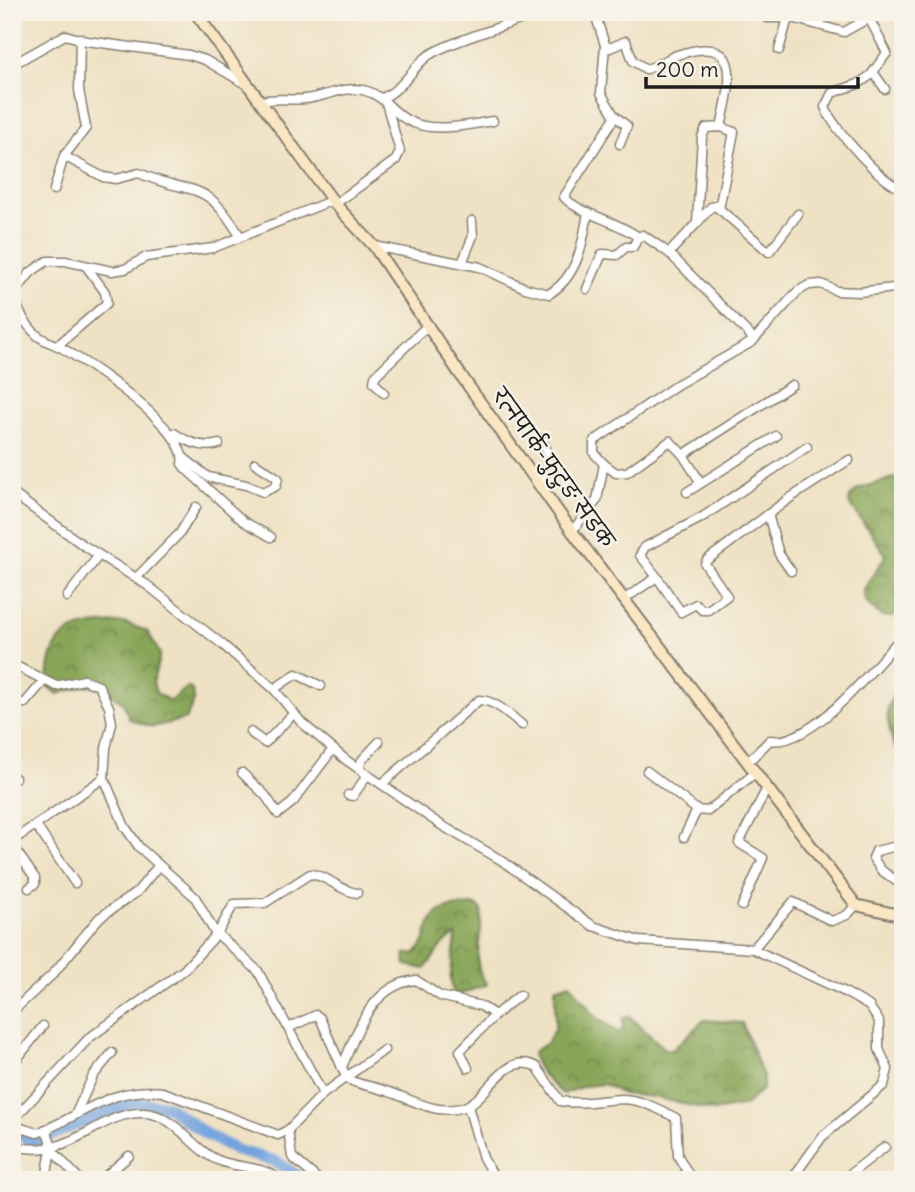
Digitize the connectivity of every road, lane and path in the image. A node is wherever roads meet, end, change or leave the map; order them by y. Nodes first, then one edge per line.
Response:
1 (195, 12) edge
2 (541, 12) edge
3 (590, 12) edge
4 (755, 12) edge
5 (869, 15) edge
6 (788, 18) junction
7 (79, 38) junction
8 (605, 46) junction
9 (779, 50) dead end
10 (12, 65) edge
11 (874, 73) junction
12 (253, 89) junction
13 (885, 89) dead end
14 (383, 97) junction
15 (262, 101) junction
16 (614, 115) junction
17 (493, 121) dead end
18 (722, 127) junction
19 (620, 145) dead end
20 (64, 156) junction
21 (54, 190) dead end
22 (903, 190) edge
23 (334, 202) junction
24 (719, 209) junction
25 (588, 212) junction
26 (798, 214) dead end
27 (472, 221) dead end
28 (696, 223) junction
29 (240, 236) junction
30 (638, 237) junction
31 (374, 246) junction
32 (670, 253) junction
33 (462, 262) junction
34 (86, 265) junction
35 (587, 289) dead end
36 (903, 291) edge
37 (13, 296) edge
38 (427, 326) junction
39 (752, 342) junction
40 (58, 345) junction
41 (792, 385) dead end
42 (384, 393) dead end
43 (171, 432) junction
44 (776, 436) dead end
45 (541, 440) dead end
46 (219, 444) dead end
47 (807, 447) dead end
48 (683, 455) junction
49 (183, 457) junction
50 (849, 460) dead end
51 (255, 463) dead end
52 (604, 464) junction
53 (701, 483) junction
54 (539, 484) junction
55 (687, 492) dead end
56 (12, 493) edge
57 (196, 508) dead end
58 (768, 514) junction
59 (572, 531) junction
60 (271, 537) dead end
61 (99, 555) junction
62 (791, 571) dead end
63 (136, 578) junction
64 (657, 578) junction
65 (67, 597) dead end
66 (626, 598) junction
67 (903, 635) edge
68 (12, 664) edge
69 (43, 682) junction
70 (321, 686) dead end
71 (274, 689) junction
72 (12, 704) edge
73 (294, 713) junction
74 (522, 725) dead end
75 (250, 732) dead end
76 (379, 742) dead end
77 (333, 749) junction
78 (748, 762) junction
79 (359, 769) junction
80 (647, 771) dead end
81 (242, 773) dead end
82 (755, 773) junction
83 (368, 774) junction
84 (104, 778) junction
85 (382, 784) junction
86 (767, 788) junction
87 (348, 795) dead end
88 (697, 810) junction
89 (37, 827) junction
90 (684, 837) dead end
91 (12, 843) edge
92 (897, 846) dead end
93 (159, 865) junction
94 (75, 883) dead end
95 (903, 886) edge
96 (29, 888) dead end
97 (357, 893) dead end
98 (856, 905) junction
99 (743, 906) dead end
100 (901, 913) edge
101 (217, 934) junction
102 (753, 950) junction
103 (520, 995) dead end
104 (12, 1012) edge
105 (495, 1015) junction
106 (43, 1026) dead end
107 (288, 1028) junction
108 (384, 1051) dead end
109 (112, 1053) dead end
110 (12, 1065) edge
111 (342, 1067) junction
112 (468, 1068) dead end
113 (347, 1079) junction
114 (323, 1094) junction
115 (468, 1106) junction
116 (76, 1114) junction
117 (12, 1123) edge
118 (288, 1130) junction
119 (47, 1131) junction
120 (12, 1145) edge
121 (52, 1147) junction
122 (885, 1147) dead end
123 (129, 1156) dead end
124 (46, 1180) edge
125 (80, 1180) edge
126 (101, 1180) edge
127 (281, 1180) edge
128 (318, 1180) edge
129 (496, 1180) edge
130 (692, 1180) edge
131 (791, 1180) edge
132 (842, 1180) edge

1 - 12 street, रत्नपार्क-फुटुङ सडक
2 - 14 street
3 - 8 street
4 - 6 street
5 - 6 street
5 - 11 street
6 - 9 street
7 - 10 street
7 - 12 street
7 - 20 street
8 - 16 street
8 - 18 street
11 - 13 street
11 - 22 street
12 - 15 street, रत्नपार्क-फुटुङ सडक
14 - 15 street
14 - 17 street
14 - 23 street
15 - 23 street, रत्नपार्क-फुटुङ सडक
16 - 19 street
16 - 25 street
18 - 24 street
18 - 28 street
20 - 21 street
20 - 29 street
23 - 29 street
23 - 31 street, रत्नपार्क-फुटुङ सडक
24 - 26 street
24 - 28 street
25 - 30 street
25 - 33 street
27 - 33 street
28 - 32 street
29 - 34 street
30 - 32 street
30 - 35 street
31 - 33 street
31 - 38 street, रत्नपार्क-फुटुङ सडक
32 - 39 street
34 - 37 street
34 - 40 street
36 - 39 street
37 - 40 street
38 - 42 street
38 - 54 street, रत्नपार्क-फुटुङ सडक
39 - 52 street
40 - 43 street
41 - 48 street
43 - 46 street
43 - 49 street
44 - 53 street
45 - 54 street
47 - 64 street
48 - 52 street
48 - 53 street
49 - 51 street
49 - 60 street
50 - 58 street
52 - 59 street
53 - 55 street
54 - 59 street, रत्नपार्क-फुटुङ सडक
56 - 61 street
57 - 63 street
58 - 62 street
58 - 64 street
59 - 66 street, रत्नपार्क-फुटुङ सडक
61 - 63 street
61 - 65 street
63 - 71 street
64 - 66 street
66 - 78 street, रत्नपार्क-फुटुङ सडक
67 - 78 street
68 - 69 street
69 - 72 street
69 - 84 street
70 - 71 street
71 - 73 street
73 - 75 street
73 - 77 street
74 - 85 street
76 - 79 street
77 - 79 street
77 - 81 street
78 - 82 street, रत्नपार्क-फुटुङ सडक
79 - 83 street
80 - 88 street
82 - 86 street, रत्नपार्क-फुटुङ सडक
82 - 88 street
83 - 85 street
83 - 87 street
84 - 89 street
84 - 93 street
85 - 102 street
86 - 98 street, रत्नपार्क-फुटुङ सडक
86 - 99 street
88 - 90 street
89 - 91 street
89 - 94 street
91 - 96 street
92 - 95 street
93 - 101 street
93 - 104 street
97 - 101 street
98 - 100 street
98 - 102 street
101 - 107 street
101 - 117 street
102 - 131 street
103 - 105 street
105 - 111 street
105 - 112 street
106 - 110 street
107 - 111 street
107 - 114 street
108 - 113 street
109 - 116 street
111 - 113 street
113 - 114 street
113 - 115 street
114 - 118 street
115 - 129 street
115 - 130 street
116 - 118 street
116 - 119 street
117 - 119 street
118 - 128 street
119 - 121 street
120 - 121 street
121 - 124 street
121 - 125 street
121 - 127 street
122 - 132 street
123 - 126 street

